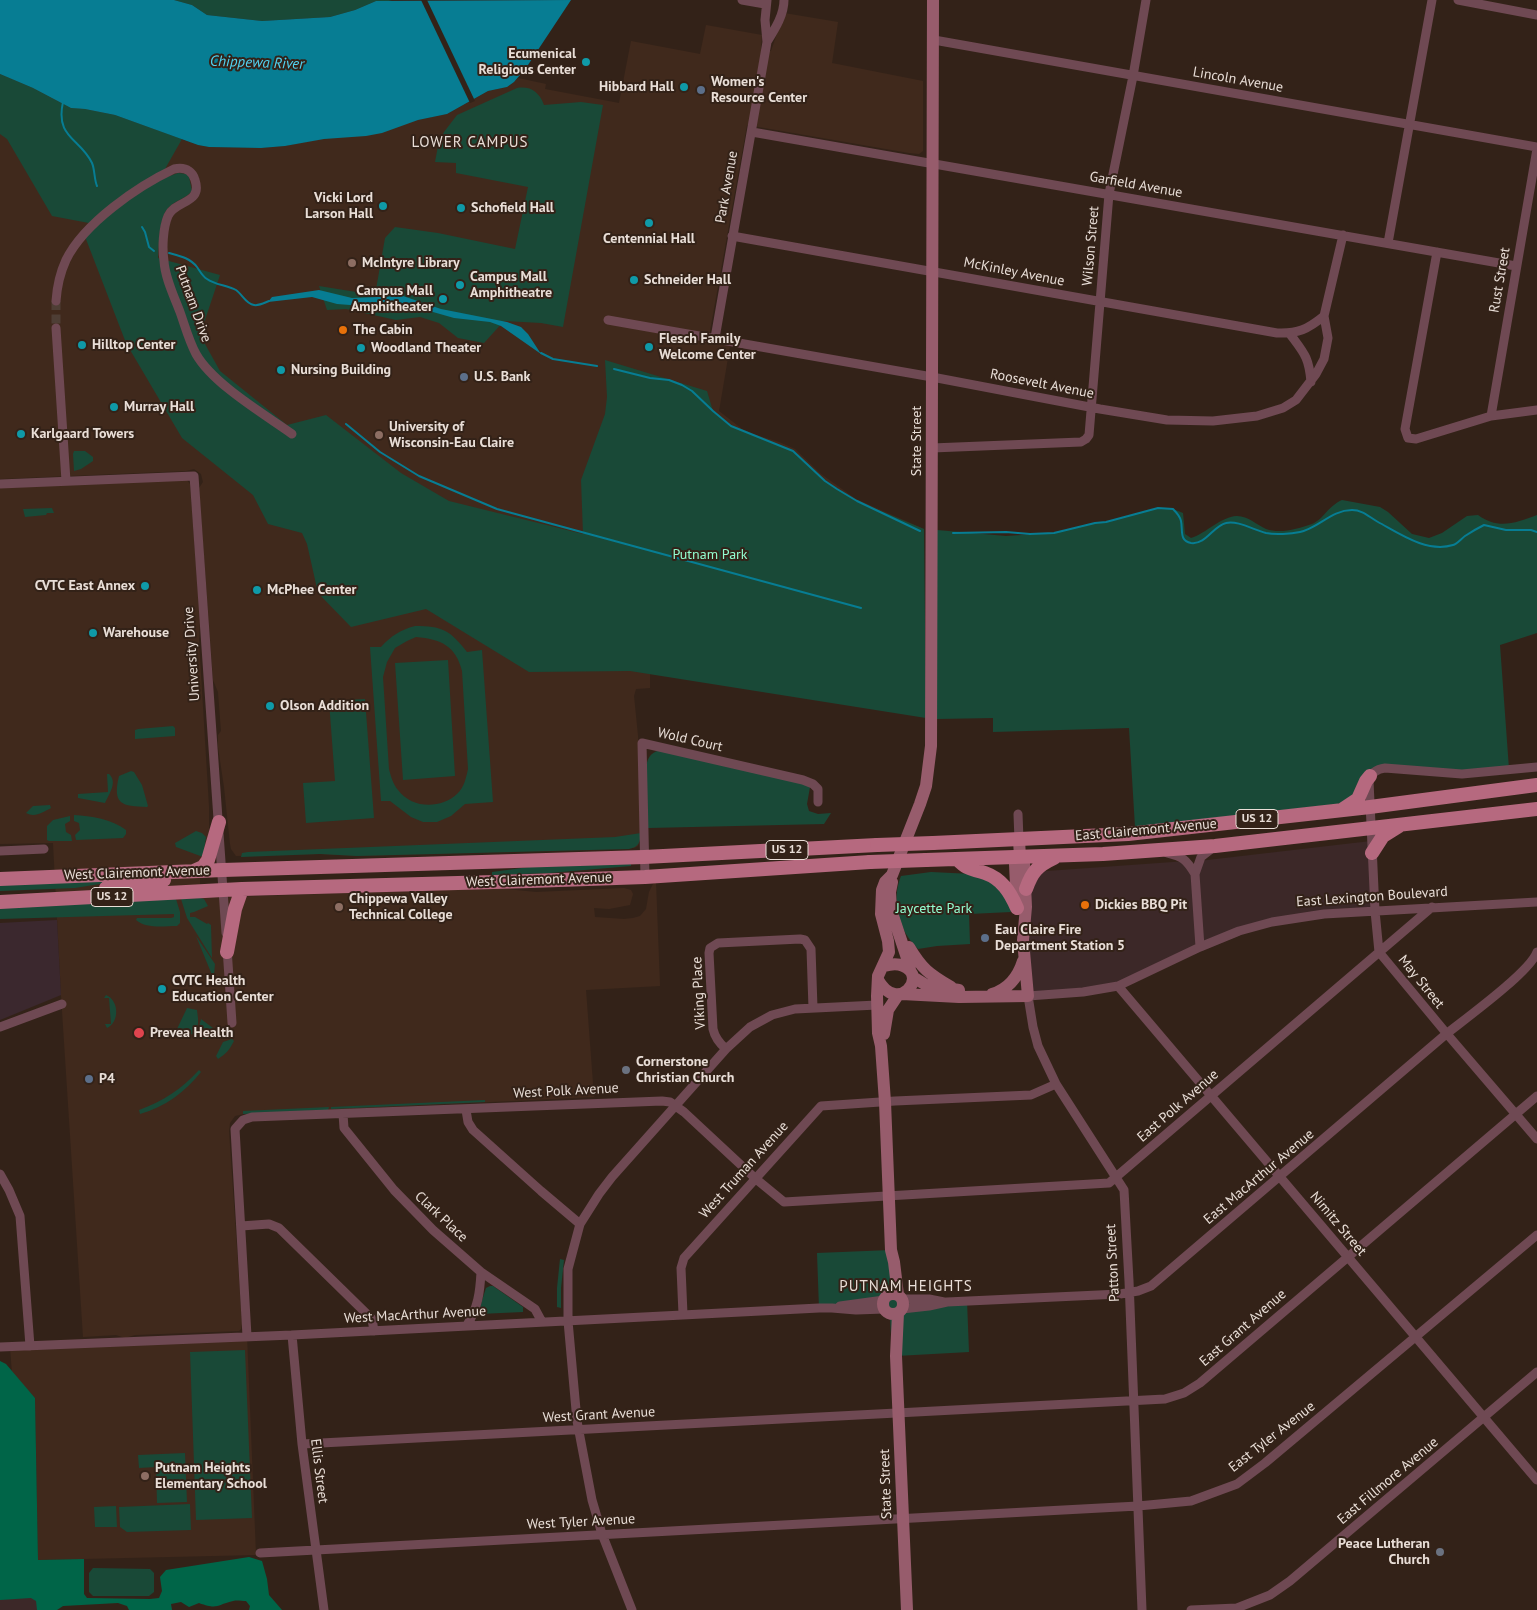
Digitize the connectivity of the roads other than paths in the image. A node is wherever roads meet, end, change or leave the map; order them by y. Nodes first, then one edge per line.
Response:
1 (742, 0) edge
2 (784, 0) edge
3 (933, 0) edge
4 (1146, 0) edge
5 (1432, 0) edge
6 (1458, 0) edge
7 (766, 2) edge
8 (1537, 15) edge
9 (934, 40) junction
10 (767, 42) junction
11 (1133, 76) junction
12 (1410, 124) junction
13 (752, 132) junction
14 (1537, 148) edge
15 (932, 165) junction
16 (1109, 194) junction
17 (1342, 235) junction
18 (732, 236) junction
19 (1388, 243) junction
20 (1437, 252) junction
21 (1516, 266) junction
22 (932, 271) junction
23 (56, 301) tunnel mouth
24 (1100, 302) junction
25 (1324, 316) junction
26 (608, 320) dead end
27 (56, 328) tunnel mouth
28 (1290, 334) junction
29 (715, 338) junction
30 (932, 377) junction
31 (1311, 382) junction
32 (1092, 408) junction
33 (1537, 410) edge
34 (1491, 416) junction
35 (292, 434) dead end
36 (932, 448) junction
37 (66, 481) junction
38 (0, 484) edge
39 (1537, 766) edge
40 (1370, 776) junction
41 (1537, 785) edge
42 (818, 802) dead end
43 (1370, 807) junction
44 (1537, 809) edge
45 (1342, 810) junction
46 (1018, 814) dead end
47 (219, 822) junction
48 (1401, 824) junction
49 (1370, 828) junction
50 (1019, 840) junction
51 (933, 843) joint
52 (1215, 846) junction
53 (44, 849) dead end
54 (0, 851) edge
55 (1160, 851) junction
56 (1372, 853) junction
57 (1057, 856) junction
58 (644, 857) junction
59 (1020, 858) junction
60 (957, 859) junction
61 (223, 870) junction
62 (193, 871) junction
63 (1195, 874) junction
64 (892, 875) junction
65 (645, 876) junction
66 (0, 879) edge
67 (242, 889) junction
68 (1026, 889) junction
69 (224, 890) junction
70 (72, 899) junction
71 (0, 902) edge
72 (1537, 902) edge
73 (1432, 907) junction
74 (1017, 908) junction
75 (1375, 911) junction
76 (896, 925) junction
77 (1023, 940) junction
78 (1200, 947) junction
79 (228, 952) junction
80 (1379, 952) junction
81 (1537, 952) edge
82 (1024, 956) junction
83 (884, 966) junction
84 (911, 973) junction
85 (878, 980) junction
86 (1118, 986) junction
87 (957, 990) junction
88 (900, 994) junction
89 (983, 996) junction
90 (1028, 996) junction
91 (62, 1004) dead end
92 (877, 1005) junction
93 (813, 1008) junction
94 (232, 1023) dead end
95 (0, 1027) edge
96 (1447, 1034) junction
97 (881, 1046) junction
98 (726, 1049) junction
99 (1056, 1084) junction
100 (1211, 1096) junction
101 (1537, 1096) edge
102 (884, 1102) junction
103 (677, 1106) junction
104 (466, 1110) junction
105 (342, 1114) junction
106 (1516, 1114) junction
107 (1537, 1139) edge
108 (0, 1174) edge
109 (1280, 1177) junction
110 (1116, 1178) junction
111 (756, 1179) junction
112 (889, 1196) junction
113 (580, 1224) junction
114 (241, 1226) junction
115 (1537, 1235) edge
116 (1347, 1256) junction
117 (481, 1272) junction
118 (1129, 1293) junction
119 (893, 1304) junction
120 (683, 1314) junction
121 (568, 1321) junction
122 (542, 1322) junction
123 (467, 1325) junction
124 (374, 1331) junction
125 (292, 1335) junction
126 (247, 1336) junction
127 (1416, 1336) junction
128 (30, 1346) junction
129 (0, 1347) edge
130 (1537, 1372) edge
131 (1134, 1401) junction
132 (898, 1414) junction
133 (1484, 1418) junction
134 (578, 1430) junction
135 (302, 1444) junction
136 (1537, 1480) edge
137 (1138, 1506) junction
138 (903, 1518) junction
139 (602, 1534) junction
140 (316, 1549) junction
141 (260, 1553) dead end
142 (324, 1610) edge
143 (632, 1610) edge
144 (907, 1610) edge
145 (1142, 1610) edge
146 (1191, 1610) edge

1 - 7 street
2 - 10 street, Park Avenue
3 - 9 main road, State Street
4 - 11 street, Wilson Street
5 - 12 street
6 - 8 street
7 - 10 street, Park Avenue
9 - 11 street, Lincoln Avenue
9 - 15 main road, State Street
10 - 13 street, Park Avenue
11 - 12 street, Lincoln Avenue
11 - 16 street, Wilson Street
12 - 14 street, Lincoln Avenue
12 - 19 street
13 - 15 street, Garfield Avenue
13 - 18 street, Park Avenue
14 - 21 street, Rust Street
15 - 16 street, Garfield Avenue
15 - 22 main road, State Street
16 - 17 street, Garfield Avenue
16 - 24 street, Wilson Street
17 - 19 street, Garfield Avenue
17 - 25 street, Roosevelt Avenue
18 - 22 street, McKinley Avenue
18 - 29 street, Park Avenue
19 - 20 street, Garfield Avenue
20 - 21 street, Garfield Avenue
20 - 34 street
21 - 34 street, Rust Street
22 - 24 street, McKinley Avenue
22 - 30 main road, State Street
23 - 35 street, Putnam Drive
24 - 28 street, McKinley Avenue
24 - 32 street, Wilson Street
25 - 28 street, McKinley Avenue
25 - 31 street, Roosevelt Avenue
26 - 29 street, Roosevelt Avenue
27 - 37 street
28 - 31 street
29 - 30 street, Roosevelt Avenue
30 - 32 street, Roosevelt Avenue
30 - 36 main road, State Street
31 - 32 street, Roosevelt Avenue
32 - 36 street, Wilson Street
33 - 34 street
36 - 64 main road, State Street
37 - 38 street, University Drive
37 - 47 street, University Drive
39 - 40 street
40 - 43 street, May Street
40 - 45 main road
41 - 43 main road, East Clairemont Avenue / US 12
42 - 58 street, Wold Court
43 - 45 main road, East Clairemont Avenue / US 12
43 - 49 street, May Street
44 - 48 main road, East Clairemont Avenue / US 12
45 - 50 main road, East Clairemont Avenue / US 12
46 - 50 street, Patton Street
47 - 61 street, University Drive
47 - 62 main road
48 - 49 main road, East Clairemont Avenue / US 12
48 - 56 main road
49 - 52 main road, East Clairemont Avenue / US 12
49 - 56 street, May Street
50 - 51 main road, East Clairemont Avenue / US 12
50 - 59 main road, Patton Street
51 - 58 main road, West Clairemont Avenue / US 12, bridge
52 - 55 main road, East Clairemont Avenue / US 12
52 - 63 street
53 - 54 street
55 - 57 main road, East Clairemont Avenue / US 12
55 - 63 street
56 - 75 street, May Street
57 - 59 main road, East Clairemont Avenue / US 12
57 - 68 main road
58 - 61 main road, West Clairemont Avenue / US 12
58 - 65 street, Wold Court
59 - 60 main road, East Clairemont Avenue / US 12
59 - 68 main road, Patton Street
59 - 74 main road, Patton Street
60 - 65 main road, West Clairemont Avenue / US 12, bridge
60 - 74 main road
61 - 62 main road, West Clairemont Avenue / US 12
61 - 69 street, University Drive
61 - 70 main road
62 - 66 main road, West Clairemont Avenue / US 12
63 - 78 street
64 - 76 main road, State Street
64 - 83 main road, State Street
65 - 67 main road, West Clairemont Avenue / US 12
67 - 69 main road, West Clairemont Avenue / US 12
67 - 79 main road
68 - 77 main road, Patton Street
69 - 70 main road, West Clairemont Avenue / US 12
69 - 79 street, University Drive
70 - 71 main road, West Clairemont Avenue / US 12
72 - 73 street, East Lexington Boulevard
73 - 75 street, East Lexington Boulevard
73 - 80 street, East Polk Avenue
74 - 77 main road, Patton Street
75 - 78 street, East Lexington Boulevard
75 - 80 street, May Street
76 - 84 main road, State Street
76 - 87 main road
77 - 82 main road, Patton Street
78 - 86 street, East Lexington Boulevard
79 - 94 street, University Drive
80 - 96 street, May Street
80 - 100 street, East Polk Avenue
81 - 96 street, East MacArthur Avenue
82 - 89 main road, East Lexington Boulevard
82 - 90 main road, Patton Street
83 - 84 main road
83 - 85 main road
84 - 87 main road, East Lexington Boulevard
84 - 88 main road
85 - 88 main road
85 - 92 main road, State Street
86 - 90 street, East Lexington Boulevard
86 - 100 street, Nimitz Street
87 - 89 main road, East Lexington Boulevard
88 - 89 main road, East Lexington Boulevard
88 - 97 main road, State Street
89 - 90 main road, East Lexington Boulevard
90 - 99 street, Patton Street
91 - 95 street
92 - 93 street
92 - 97 main road, State Street
93 - 98 street
93 - 98 street, Viking Place
96 - 106 street, May Street
96 - 109 street, East MacArthur Avenue
97 - 102 main road, State Street
98 - 103 street
99 - 102 street, West Truman Avenue
99 - 110 street, Patton Street
100 - 109 street, Nimitz Street
100 - 110 street, East Polk Avenue
101 - 106 street, East Grant Avenue
102 - 111 street, West Truman Avenue
102 - 112 main road, State Street
103 - 104 street, West Polk Avenue
103 - 111 street
103 - 113 street
104 - 105 street, West Polk Avenue
104 - 113 street
105 - 114 street, West Polk Avenue
105 - 117 street, Clark Place
106 - 107 street, May Street
106 - 116 street, East Grant Avenue
108 - 128 street
109 - 116 street, Nimitz Street
109 - 118 street, East MacArthur Avenue
110 - 112 street, East Polk Avenue
110 - 118 street, Patton Street
111 - 112 street
111 - 120 street, West Truman Avenue
112 - 119 main road, State Street
113 - 121 street
114 - 124 street
114 - 126 street
115 - 127 street, East Tyler Avenue
116 - 127 street, Nimitz Street
116 - 131 street, East Grant Avenue
117 - 122 street, Clark Place
117 - 123 street
118 - 119 street, East MacArthur Avenue
118 - 131 street, Patton Street
119 - 120 street, West MacArthur Avenue
119 - 132 main road, State Street
120 - 121 street, West MacArthur Avenue
121 - 122 street, West MacArthur Avenue
121 - 134 street
122 - 123 street, West MacArthur Avenue
123 - 124 street, West MacArthur Avenue
124 - 125 street, West MacArthur Avenue
125 - 126 street, West MacArthur Avenue
125 - 135 street, Ellis Street
126 - 128 street, West MacArthur Avenue
127 - 133 street, Nimitz Street
127 - 137 street, East Tyler Avenue
128 - 129 street, West MacArthur Avenue
130 - 133 street, East Fillmore Avenue
131 - 132 street, East Grant Avenue
131 - 137 street, Patton Street
132 - 134 street, West Grant Avenue
132 - 138 main road, State Street
133 - 136 street, Nimitz Street
133 - 146 street, East Fillmore Avenue
134 - 135 street, West Grant Avenue
134 - 139 street
135 - 140 street, Ellis Street
137 - 138 street, East Tyler Avenue
137 - 145 street, Patton Street
138 - 139 street, West Tyler Avenue
138 - 144 main road, State Street
139 - 140 street, West Tyler Avenue
139 - 143 street
140 - 141 street, West Tyler Avenue
140 - 142 street, Ellis Street

